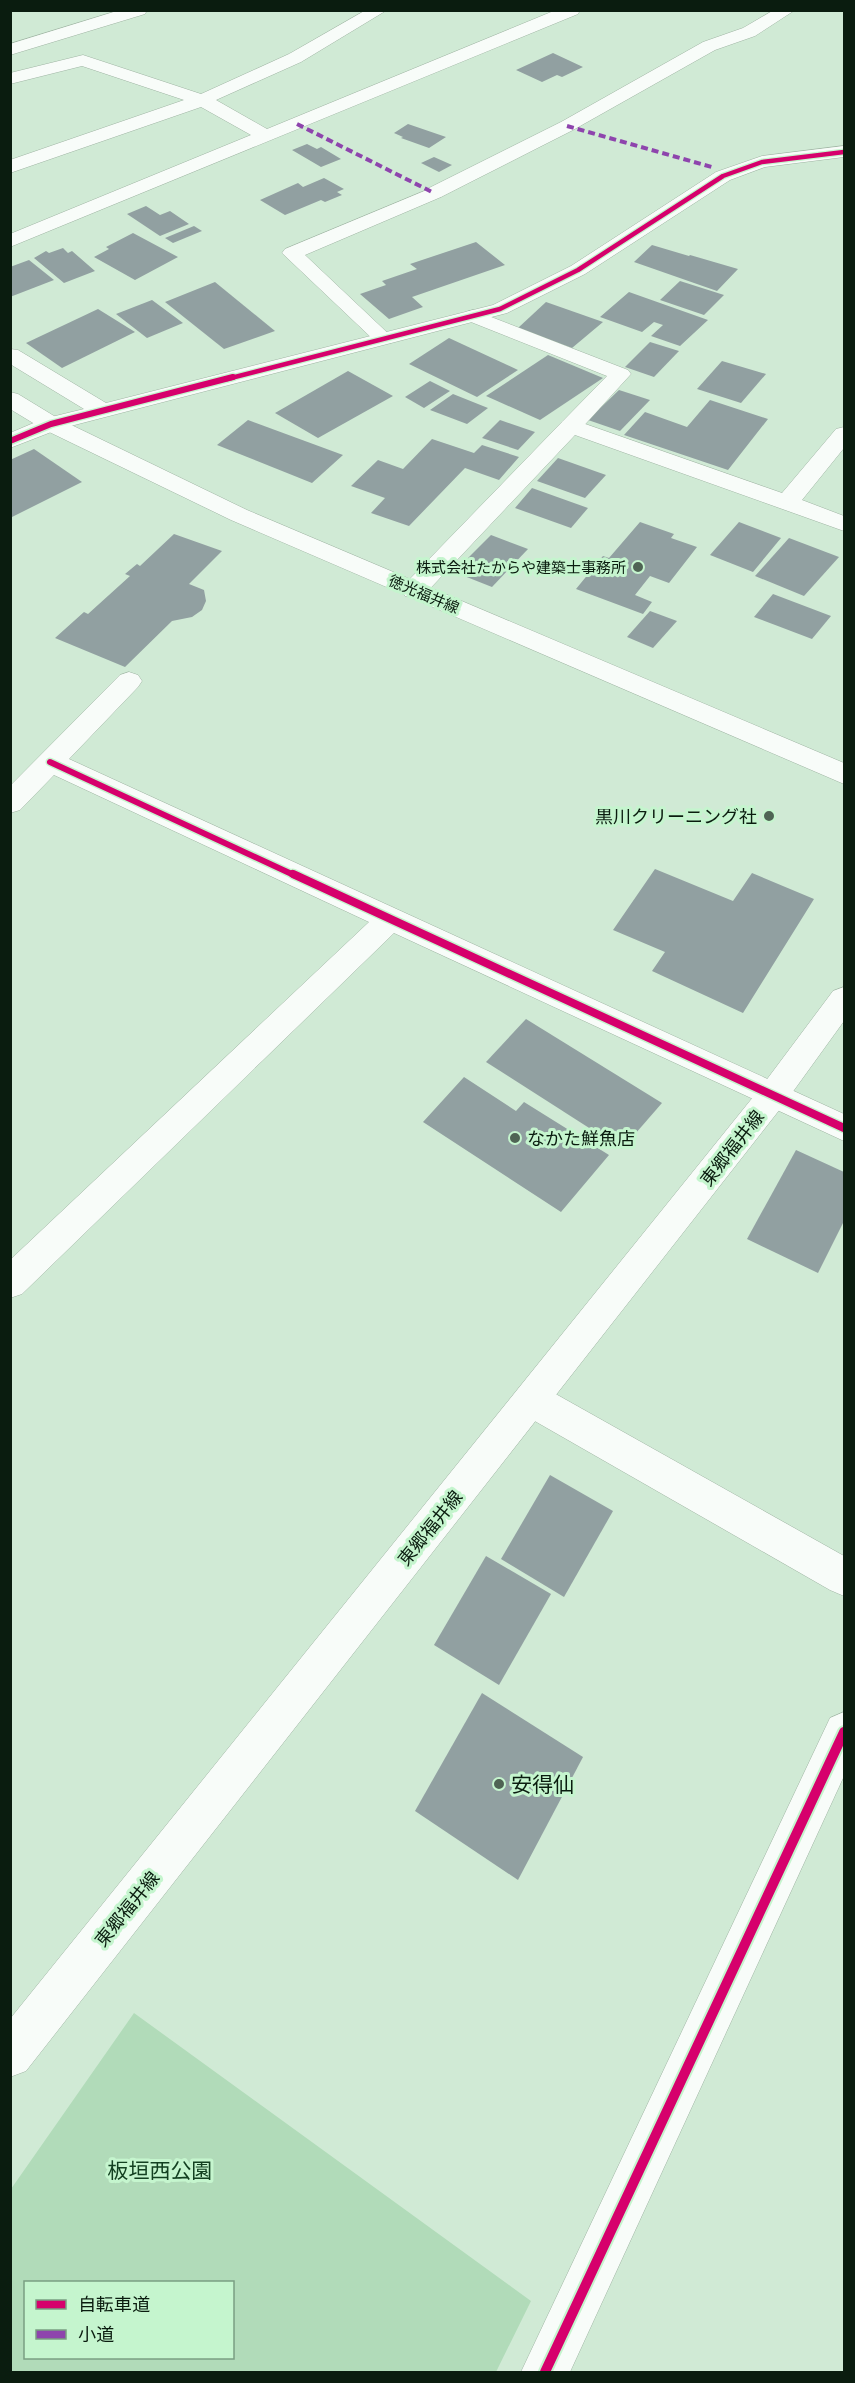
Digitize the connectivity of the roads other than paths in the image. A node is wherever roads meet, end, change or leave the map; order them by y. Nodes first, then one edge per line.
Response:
1 (139, 10) edge
2 (379, 10) edge
3 (572, 10) edge
4 (787, 10) edge
5 (10, 50) edge
6 (10, 79) edge
7 (202, 100) junction
8 (266, 136) junction
9 (844, 152) edge
10 (10, 166) edge
11 (434, 194) joint
12 (10, 241) edge
13 (473, 316) junction
14 (384, 339) junction
15 (10, 355) edge
16 (10, 399) edge
17 (104, 411) junction
18 (51, 424) junction
19 (571, 426) junction
20 (844, 434) edge
21 (10, 441) edge
22 (787, 503) junction
23 (844, 524) edge
24 (414, 590) junction
25 (129, 681) dead end
26 (50, 762) junction
27 (844, 774) edge
28 (10, 803) edge
29 (391, 918) junction
30 (844, 999) edge
31 (773, 1095) junction
32 (844, 1128) edge
33 (10, 1284) edge
34 (532, 1400) junction
35 (844, 1577) edge
36 (844, 1732) edge
37 (10, 2055) edge
38 (545, 2373) edge

1 - 5 street
2 - 7 street
3 - 8 street
4 - 11 street
6 - 7 street
7 - 8 street
7 - 10 street
8 - 12 street
9 - 13 street
11 - 14 lane
13 - 14 street
13 - 19 lane
14 - 17 street
15 - 17 street
16 - 18 street, 徳光福井線
17 - 18 street
18 - 21 street
18 - 24 street, 徳光福井線
19 - 22 street
19 - 24 street
20 - 22 street
22 - 23 street
24 - 27 street, 徳光福井線
25 - 26 street
26 - 28 street
26 - 29 street
29 - 31 street
29 - 33 street
30 - 31 street, 東郷福井線
31 - 32 street
31 - 34 street, 東郷福井線
34 - 35 street
34 - 37 street, 東郷福井線
36 - 38 street

